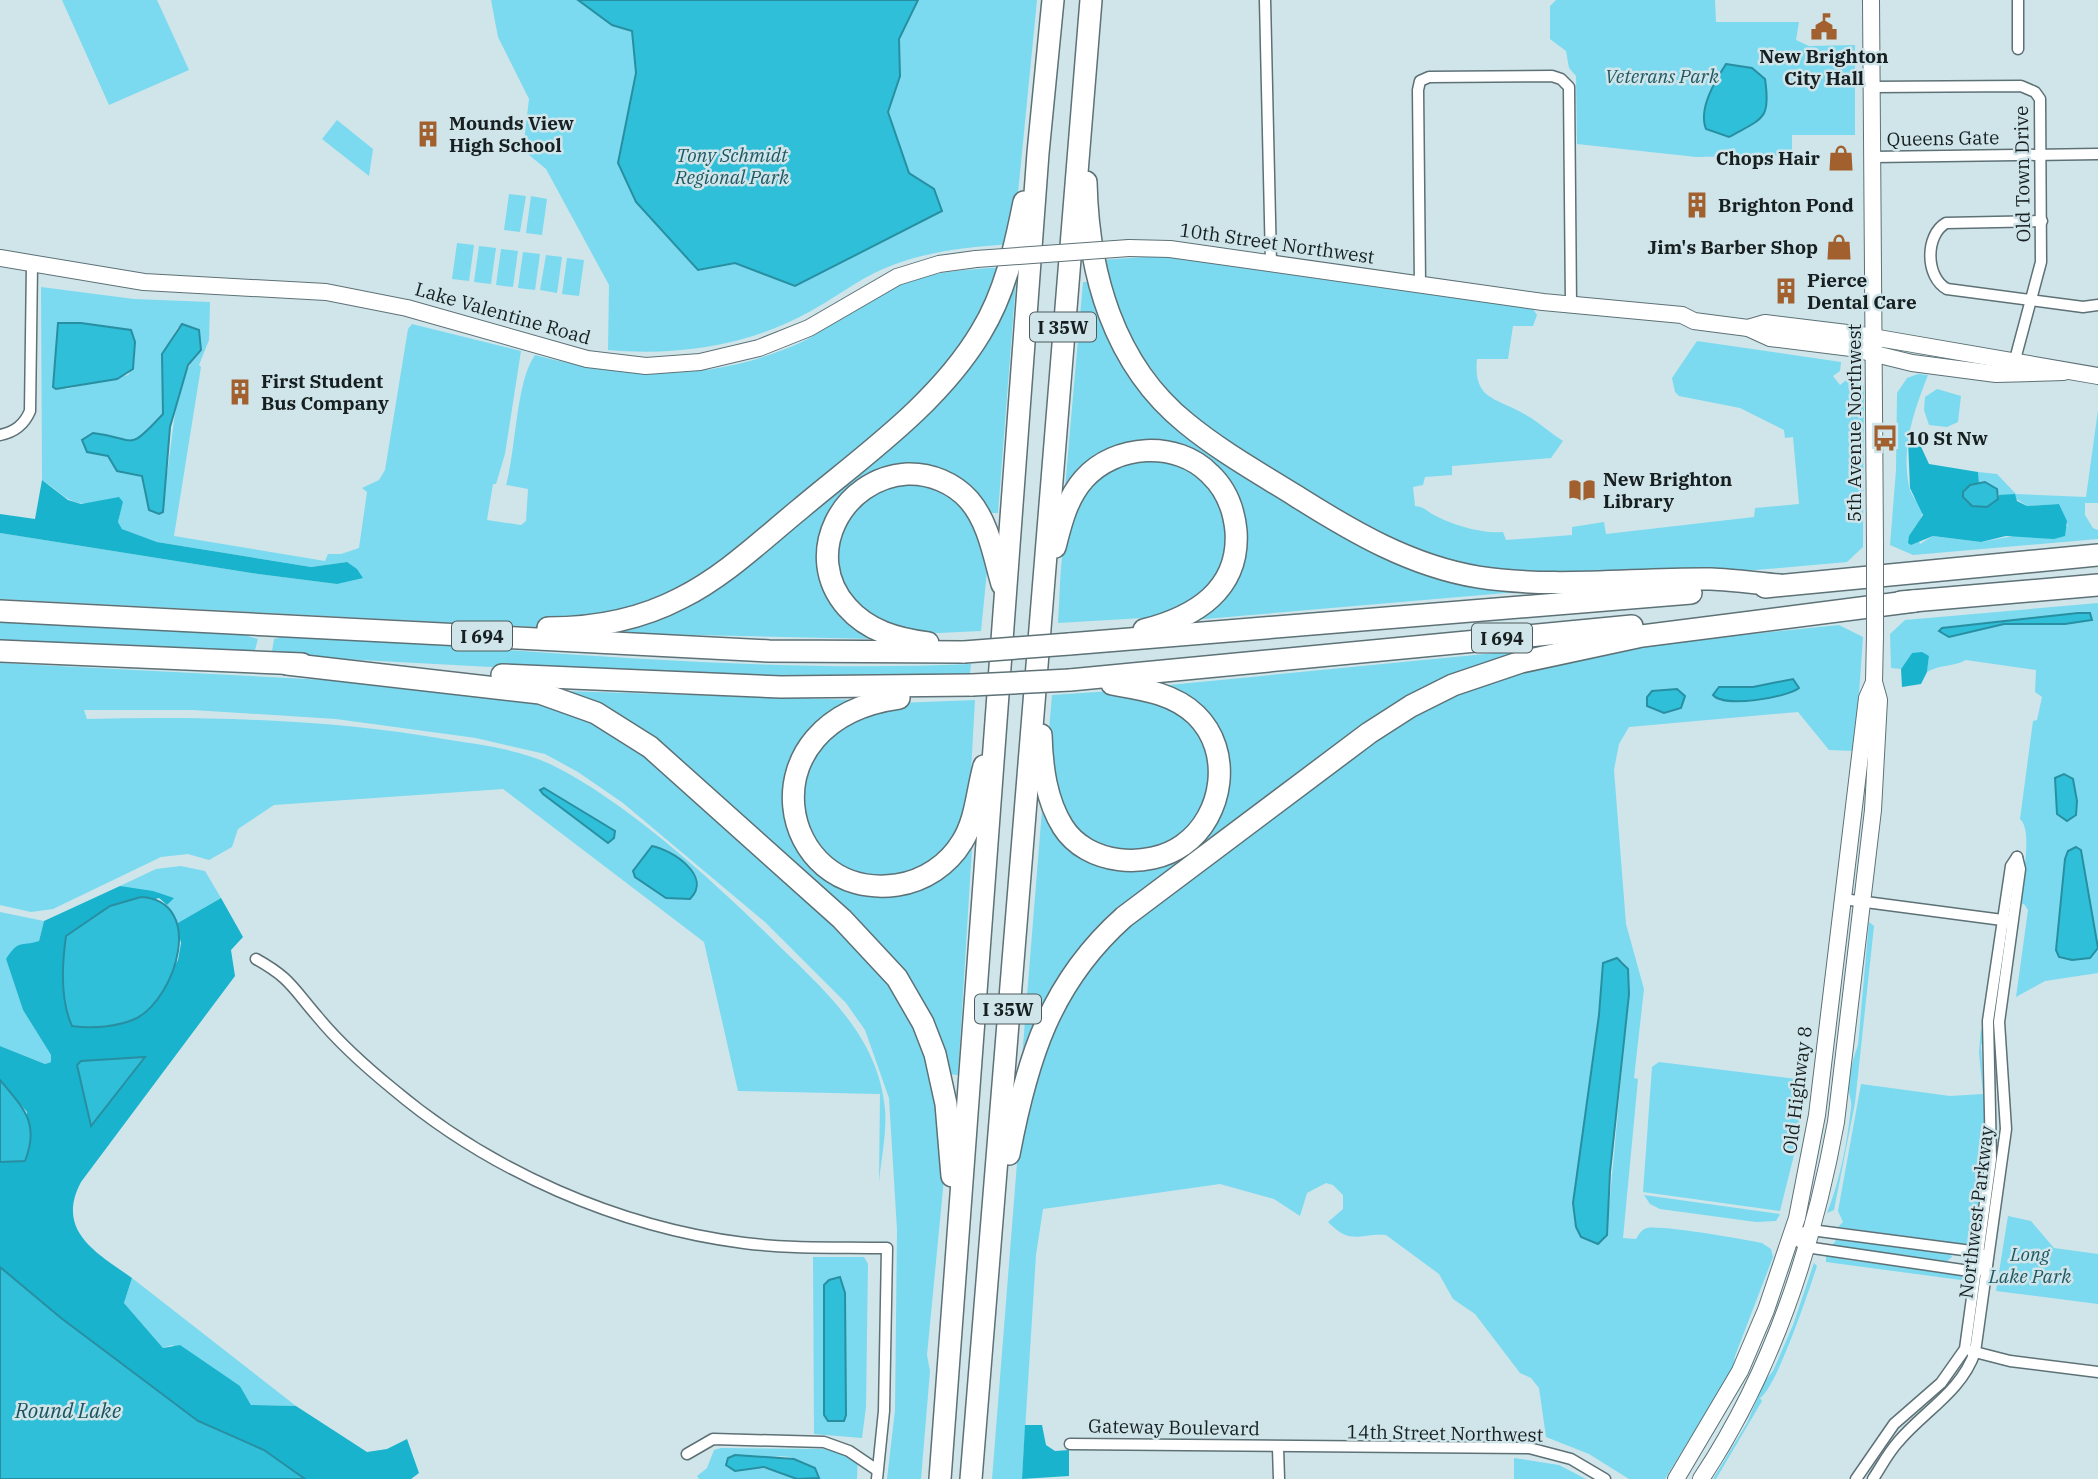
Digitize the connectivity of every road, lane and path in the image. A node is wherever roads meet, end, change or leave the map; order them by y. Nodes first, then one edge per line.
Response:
1 (1053, 0) edge
2 (1091, 0) edge
3 (1265, 0) edge
4 (1871, 0) edge
5 (2018, 0) edge
6 (1089, 26) junction
7 (2018, 49) dead end
8 (1872, 87) junction
9 (1038, 153) junction
10 (2042, 154) junction
11 (2098, 154) edge
12 (1873, 157) junction
13 (2042, 221) junction
14 (0, 258) edge
15 (975, 259) joint
16 (1271, 263) junction
17 (32, 264) junction
18 (1420, 284) junction
19 (2032, 299) junction
20 (1571, 305) junction
21 (2098, 305) edge
22 (1875, 346) junction
23 (2013, 367) junction
24 (2098, 376) edge
25 (0, 435) edge
26 (2098, 555) edge
27 (1779, 585) junction
28 (2098, 585) edge
29 (1006, 596) junction
30 (1915, 601) junction
31 (0, 611) edge
32 (1039, 628) junction
33 (438, 634) junction
34 (1875, 636) joint
35 (1102, 641) junction
36 (0, 651) edge
37 (964, 652) junction
38 (287, 664) junction
39 (1036, 667) junction
40 (1080, 680) junction
41 (1874, 682) junction
42 (944, 686) junction
43 (997, 716) junction
44 (1843, 899) junction
45 (1863, 902) junction
46 (2008, 921) junction
47 (256, 959) dead end
48 (1811, 1230) junction
49 (1792, 1236) junction
50 (1807, 1247) junction
51 (1979, 1252) junction
52 (1987, 1264) junction
53 (1976, 1272) junction
54 (980, 1350) junction
55 (1970, 1350) junction
56 (2098, 1372) edge
57 (944, 1426) junction
58 (1070, 1444) dead end
59 (1278, 1448) junction
60 (687, 1454) dead end
61 (1867, 1463) junction
62 (877, 1474) edge
63 (1876, 1475) edge
64 (940, 1479) edge
65 (971, 1479) edge
66 (1279, 1479) edge
67 (1605, 1479) edge
68 (1676, 1479) edge
69 (1701, 1479) edge
70 (1857, 1479) edge

1 - 9 highway, I 35W
2 - 6 highway, I 35W
3 - 16 street
4 - 8 street, 5th Avenue Northwest
5 - 7 street
6 - 27 highway
6 - 32 highway, I 35W
8 - 10 street, Old Town Drive
8 - 12 street, 5th Avenue Northwest
9 - 29 highway, I 35W
9 - 33 highway
10 - 11 street, Queens Gate
10 - 12 street, Queens Gate
10 - 13 street, Old Town Drive
12 - 22 street, 5th Avenue Northwest
13 - 19 street, Old Town Drive
13 - 19 street
14 - 17 street, Lake Valentine Road
15 - 16 street, 10th Street Northwest, bridge
15 - 17 street, Lake Valentine Road
16 - 18 street, 10th Street Northwest
17 - 25 street
18 - 20 street, 10th Street Northwest
18 - 20 street
19 - 21 street
19 - 23 street, Old Town Drive
20 - 22 street, 10th Street Northwest
22 - 23 street, 10th Street Northwest
22 - 34 street, 5th Avenue Northwest, bridge
23 - 24 street, 10th Street Northwest
26 - 27 highway, I 694
27 - 35 highway, I 694
28 - 30 highway, I 694
29 - 37 highway
29 - 43 highway, I 35W
30 - 40 highway, I 694
30 - 54 highway
31 - 33 highway, I 694
32 - 35 highway
32 - 39 highway, I 35W
33 - 37 highway, I 694
34 - 41 street, Old Highway 8
35 - 37 highway, I 694, bridge
36 - 38 highway, I 694
38 - 42 highway, I 694
38 - 57 highway
39 - 40 highway
39 - 54 highway, I 35W
40 - 42 highway, I 694, bridge
41 - 44 street, Old Highway 8
41 - 45 street, Old Highway 8
42 - 43 highway
43 - 57 highway, I 35W
44 - 45 street
44 - 49 street, Old Highway 8
45 - 46 street
45 - 48 street, Old Highway 8
46 - 51 street, Northwest Parkway
46 - 52 street, Northwest Parkway
47 - 62 street
48 - 49 street
48 - 50 street, Old Highway 8
48 - 51 street
49 - 50 street
49 - 68 street, Old Highway 8
50 - 53 street
50 - 69 street, Old Highway 8
51 - 52 street
51 - 53 street, Northwest Parkway
52 - 53 street
52 - 55 street, Northwest Parkway
53 - 55 street, Northwest Parkway
54 - 65 highway, I 35W
55 - 56 street
55 - 61 street, Northwest Parkway
55 - 63 street, Northwest Parkway
57 - 64 highway, I 35W
58 - 59 street, Gateway Boulevard
59 - 66 street
59 - 67 street, 14th Street Northwest
60 - 62 street
61 - 63 street, Northwest Parkway
61 - 70 street, Northwest Parkway

